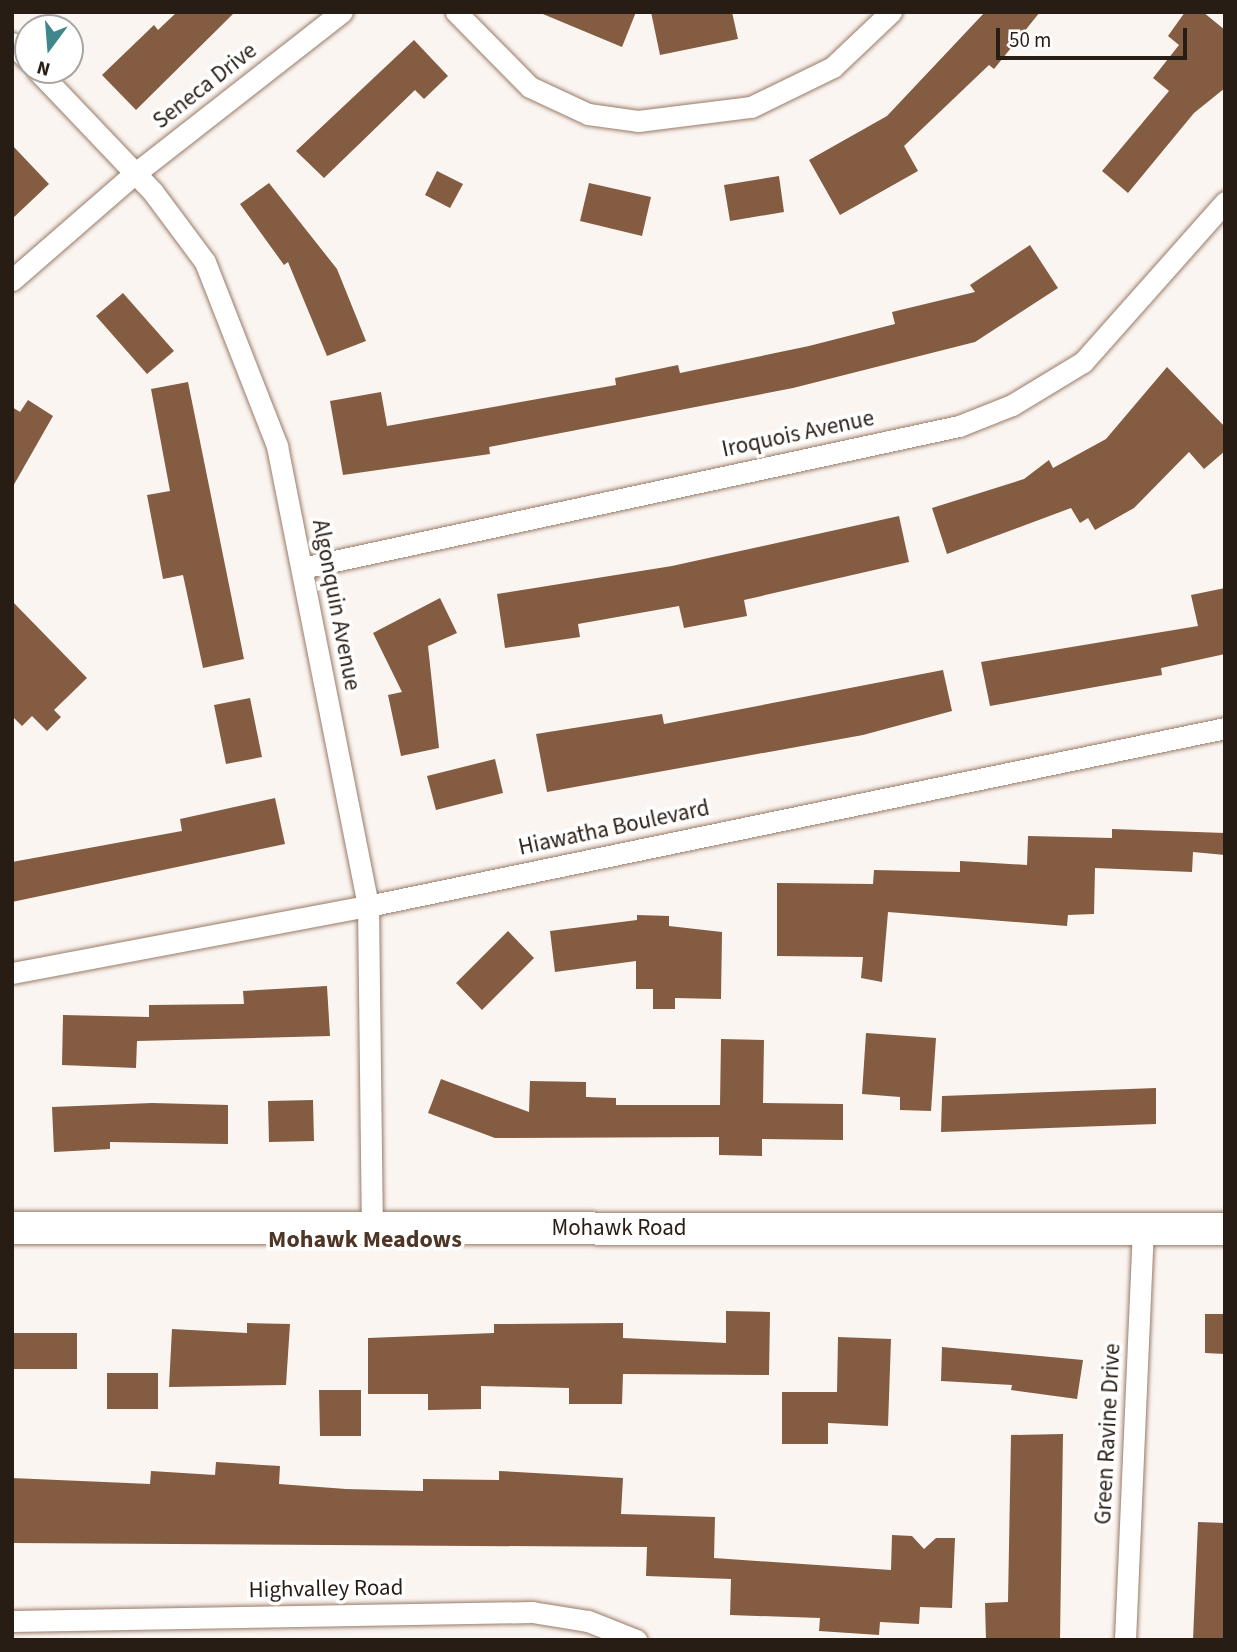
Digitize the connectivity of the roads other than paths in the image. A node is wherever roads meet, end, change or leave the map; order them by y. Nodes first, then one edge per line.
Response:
1 (342, 12) edge
2 (456, 12) edge
3 (891, 12) edge
4 (50, 84) edge
5 (133, 175) junction
6 (1225, 202) edge
7 (12, 280) edge
8 (302, 568) junction
9 (1225, 728) edge
10 (368, 906) junction
11 (12, 973) edge
12 (372, 1226) junction
13 (12, 1228) edge
14 (1225, 1229) edge
15 (1143, 1231) junction
16 (12, 1621) edge
17 (118, 1630) edge
18 (636, 1640) edge
19 (1125, 1640) edge

1 - 5 street, Seneca Drive
2 - 3 street
4 - 5 street, Algonquin Avenue
5 - 7 street, Seneca Drive
5 - 8 street, Algonquin Avenue
6 - 8 street, Iroquois Avenue
8 - 10 street, Algonquin Avenue
9 - 10 street, Hiawatha Boulevard
10 - 11 street, Hiawatha Boulevard
10 - 12 street, Algonquin Avenue
12 - 13 main road, Mohawk Road
12 - 15 main road, Mohawk Road
14 - 15 main road, Mohawk Road
15 - 19 street, Green Ravine Drive
16 - 17 street, Highvalley Road
17 - 18 street, Highvalley Road

